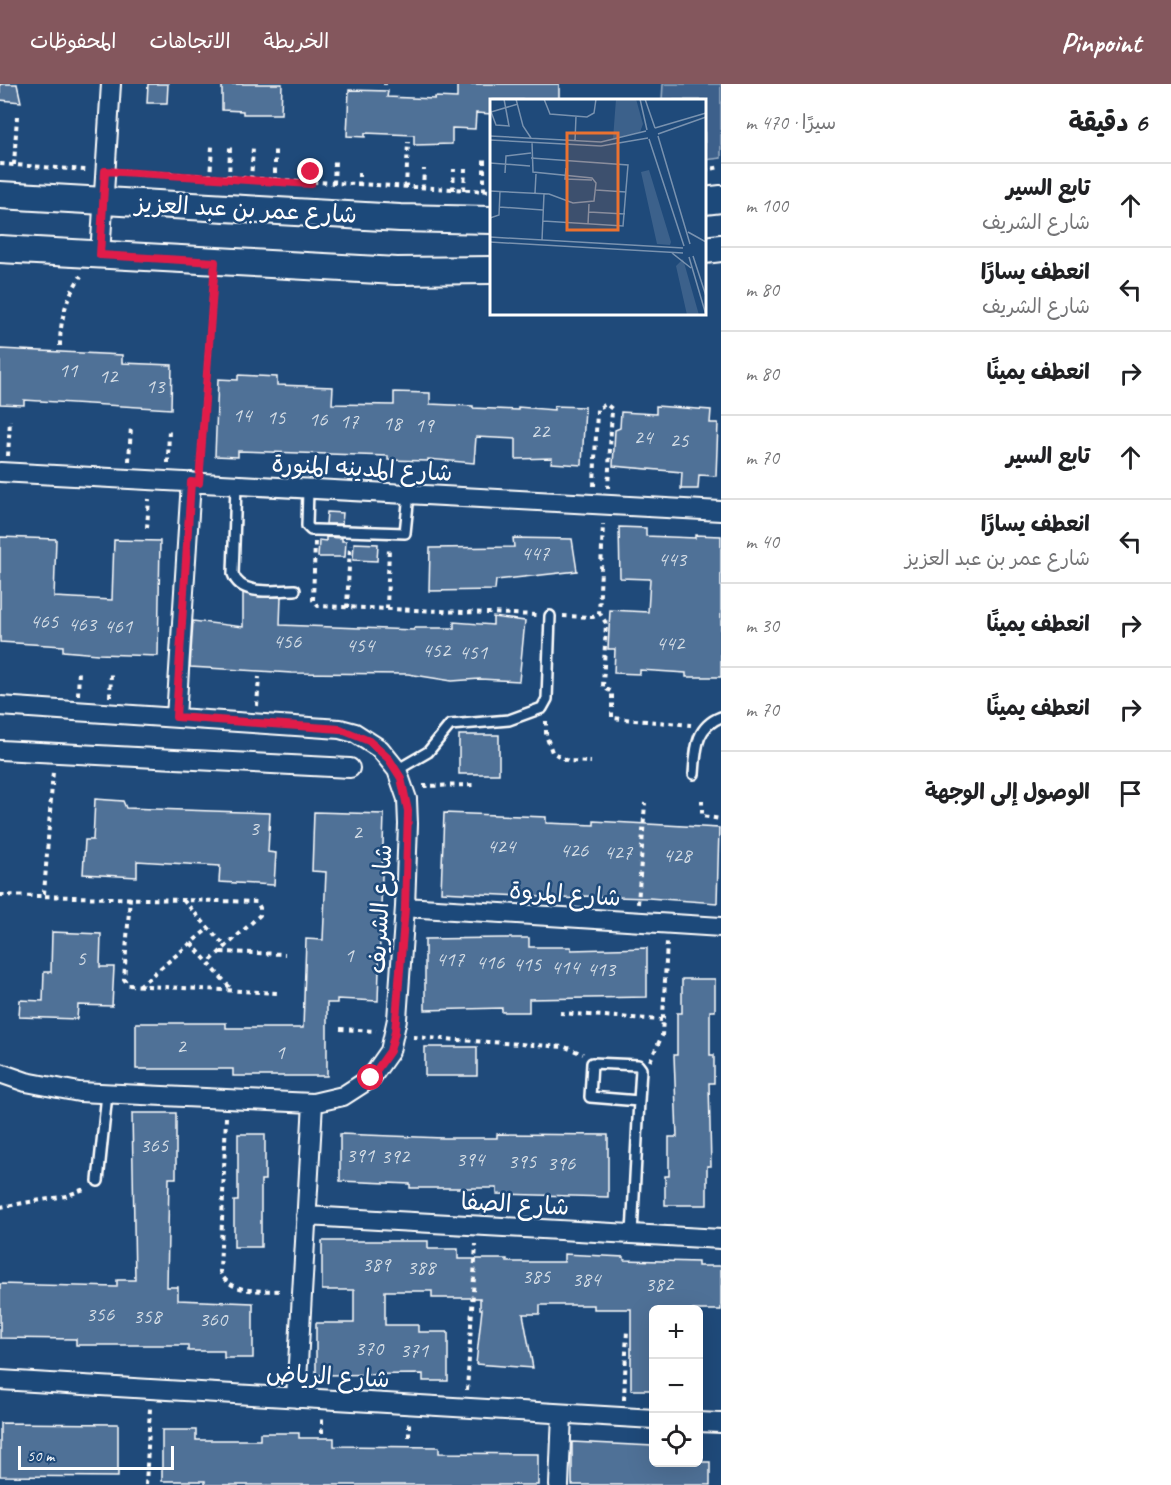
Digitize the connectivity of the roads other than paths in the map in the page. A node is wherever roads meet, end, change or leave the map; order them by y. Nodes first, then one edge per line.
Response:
1 (111, 84) edge
2 (0, 195) edge
3 (721, 199) edge
4 (104, 201) junction
5 (706, 201) edge
6 (490, 220) edge
7 (721, 248) edge
8 (0, 249) edge
9 (706, 250) edge
10 (100, 255) junction
11 (490, 270) edge
12 (4, 472) edge
13 (195, 483) junction
14 (236, 484) junction
15 (308, 489) junction
16 (409, 494) junction
17 (721, 511) edge
18 (295, 590) dead end
19 (550, 616) road end
20 (0, 706) edge
21 (176, 717) junction
22 (721, 717) edge
23 (0, 750) edge
24 (350, 768) dead end
25 (694, 774) dead end
26 (400, 778) junction
27 (405, 908) junction
28 (721, 927) edge
29 (0, 1073) edge
30 (107, 1094) junction
31 (639, 1101) junction
32 (313, 1103) junction
33 (98, 1181) road end
34 (306, 1216) junction
35 (632, 1234) junction
36 (721, 1239) edge
37 (0, 1380) edge
38 (296, 1398) junction
39 (562, 1414) junction
40 (649, 1419) edge
41 (703, 1422) edge
42 (721, 1423) edge
43 (559, 1485) edge

1 - 4 street
2 - 4 street, شارع عمر بن عبد العزيز
3 - 5 street
4 - 6 street, شارع عمر بن عبد العزيز
4 - 10 street
7 - 9 street
8 - 10 street
10 - 11 street
12 - 13 street, شارع المدينه المنورة
13 - 14 street, شارع المدينه المنورة
13 - 21 street
14 - 15 street, شارع المدينه المنورة
14 - 18 lane
15 - 16 street, شارع المدينه المنورة
15 - 16 lane
16 - 17 street, شارع المدينه المنورة
19 - 26 lane
20 - 21 street
21 - 26 street
22 - 25 lane
23 - 24 street
26 - 27 street, شارع الشريف
27 - 28 street, شارع المروة
27 - 32 street, شارع الشريف
29 - 30 street, شارع الشريف
30 - 32 street, شارع الشريف
30 - 33 lane
31 - 31 lane
31 - 35 lane
32 - 34 street
34 - 35 street, شارع الصفا
34 - 38 street
35 - 36 street, شارع الصفا
37 - 38 street, شارع الرياض
38 - 39 street, شارع الرياض
39 - 40 street, شارع الرياض
39 - 43 street
41 - 42 street

